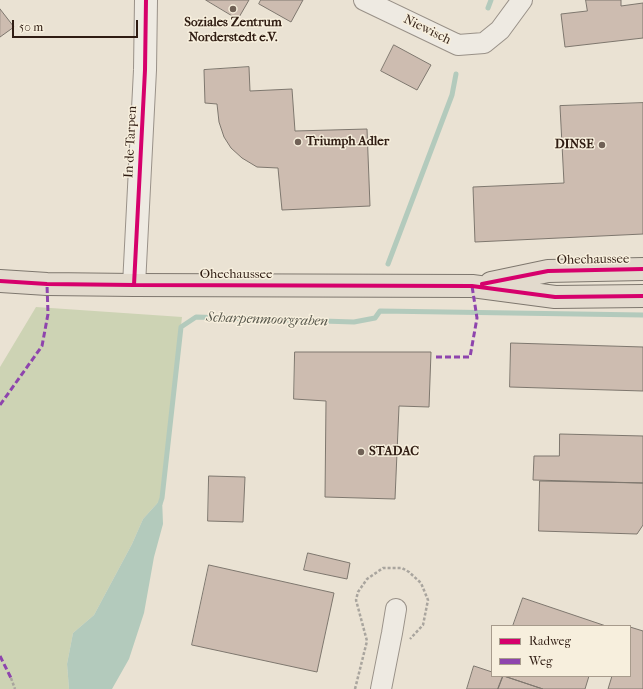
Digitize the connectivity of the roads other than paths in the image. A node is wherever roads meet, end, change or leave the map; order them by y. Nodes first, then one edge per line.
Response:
1 (146, 0) edge
2 (364, 0) edge
3 (522, 0) edge
4 (643, 269) edge
5 (0, 281) edge
6 (134, 285) junction
7 (472, 286) junction
8 (643, 296) edge
9 (396, 609) dead end
10 (381, 689) edge

1 - 6 street, In de Tarpen
2 - 3 street, Niewisch
4 - 7 main road, Ohechaussee
5 - 6 main road, Ohechaussee
6 - 7 main road, Ohechaussee
7 - 8 main road, Ohechaussee
9 - 10 street

